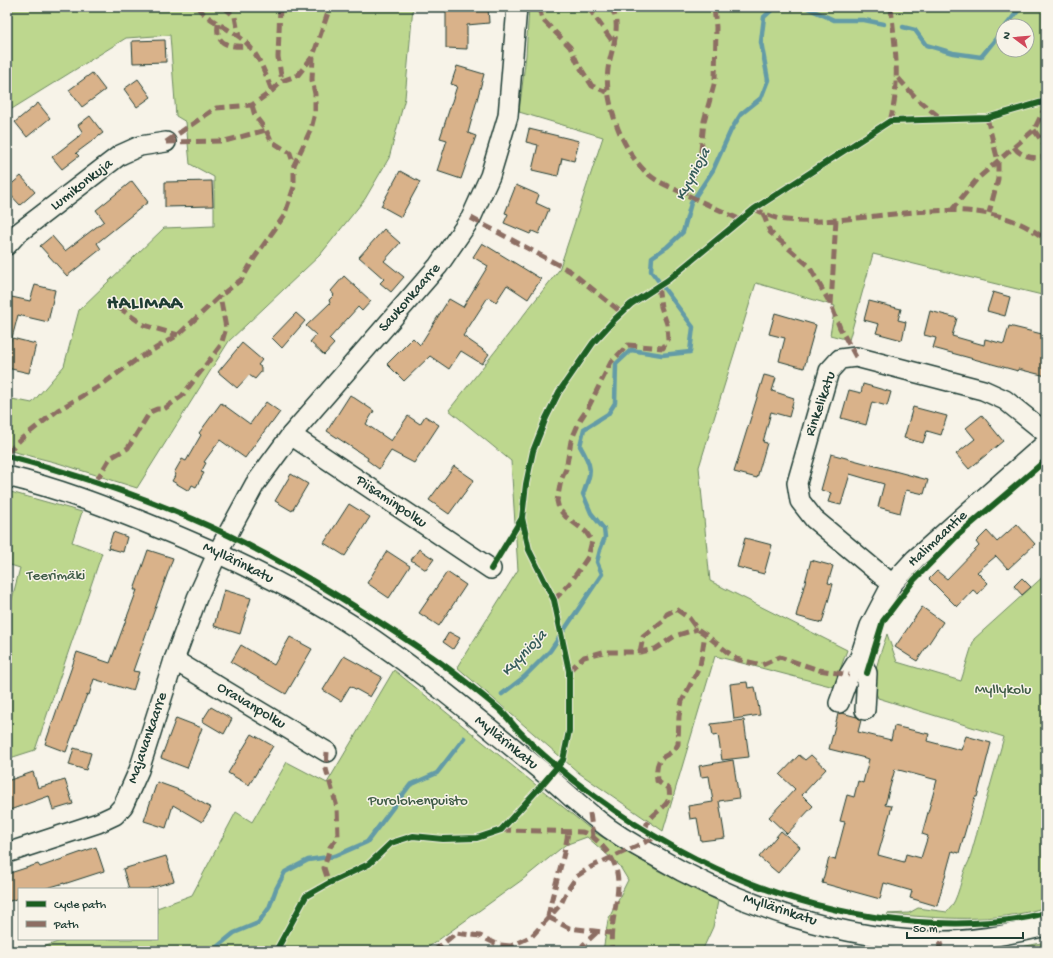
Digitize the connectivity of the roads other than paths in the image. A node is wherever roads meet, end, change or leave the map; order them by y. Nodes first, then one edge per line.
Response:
1 (516, 7) edge
2 (166, 142) dead end
3 (7, 245) edge
4 (1046, 433) edge
5 (291, 435) junction
6 (1046, 443) edge
7 (7, 476) edge
8 (218, 552) junction
9 (491, 569) dead end
10 (892, 584) junction
11 (860, 657) junction
12 (174, 660) junction
13 (839, 703) dead end
14 (865, 710) dead end
15 (327, 752) dead end
16 (7, 853) edge
17 (1046, 926) edge

1 - 5 street, Saukonkaarre
2 - 3 street, Lumikonkuja
4 - 10 street, Rinkelikatu
5 - 8 street, Saukonkaarre
5 - 9 street, Piisaminpolku
6 - 10 street, Halimaantie
7 - 8 street, Myllärinkatu
8 - 12 street, Majavankaarre
8 - 17 street, Myllärinkatu
10 - 11 street, Halimaantie
11 - 13 street, Halimaantie
11 - 14 street
12 - 15 street, Oravanpolku
12 - 16 street, Majavankaarre

